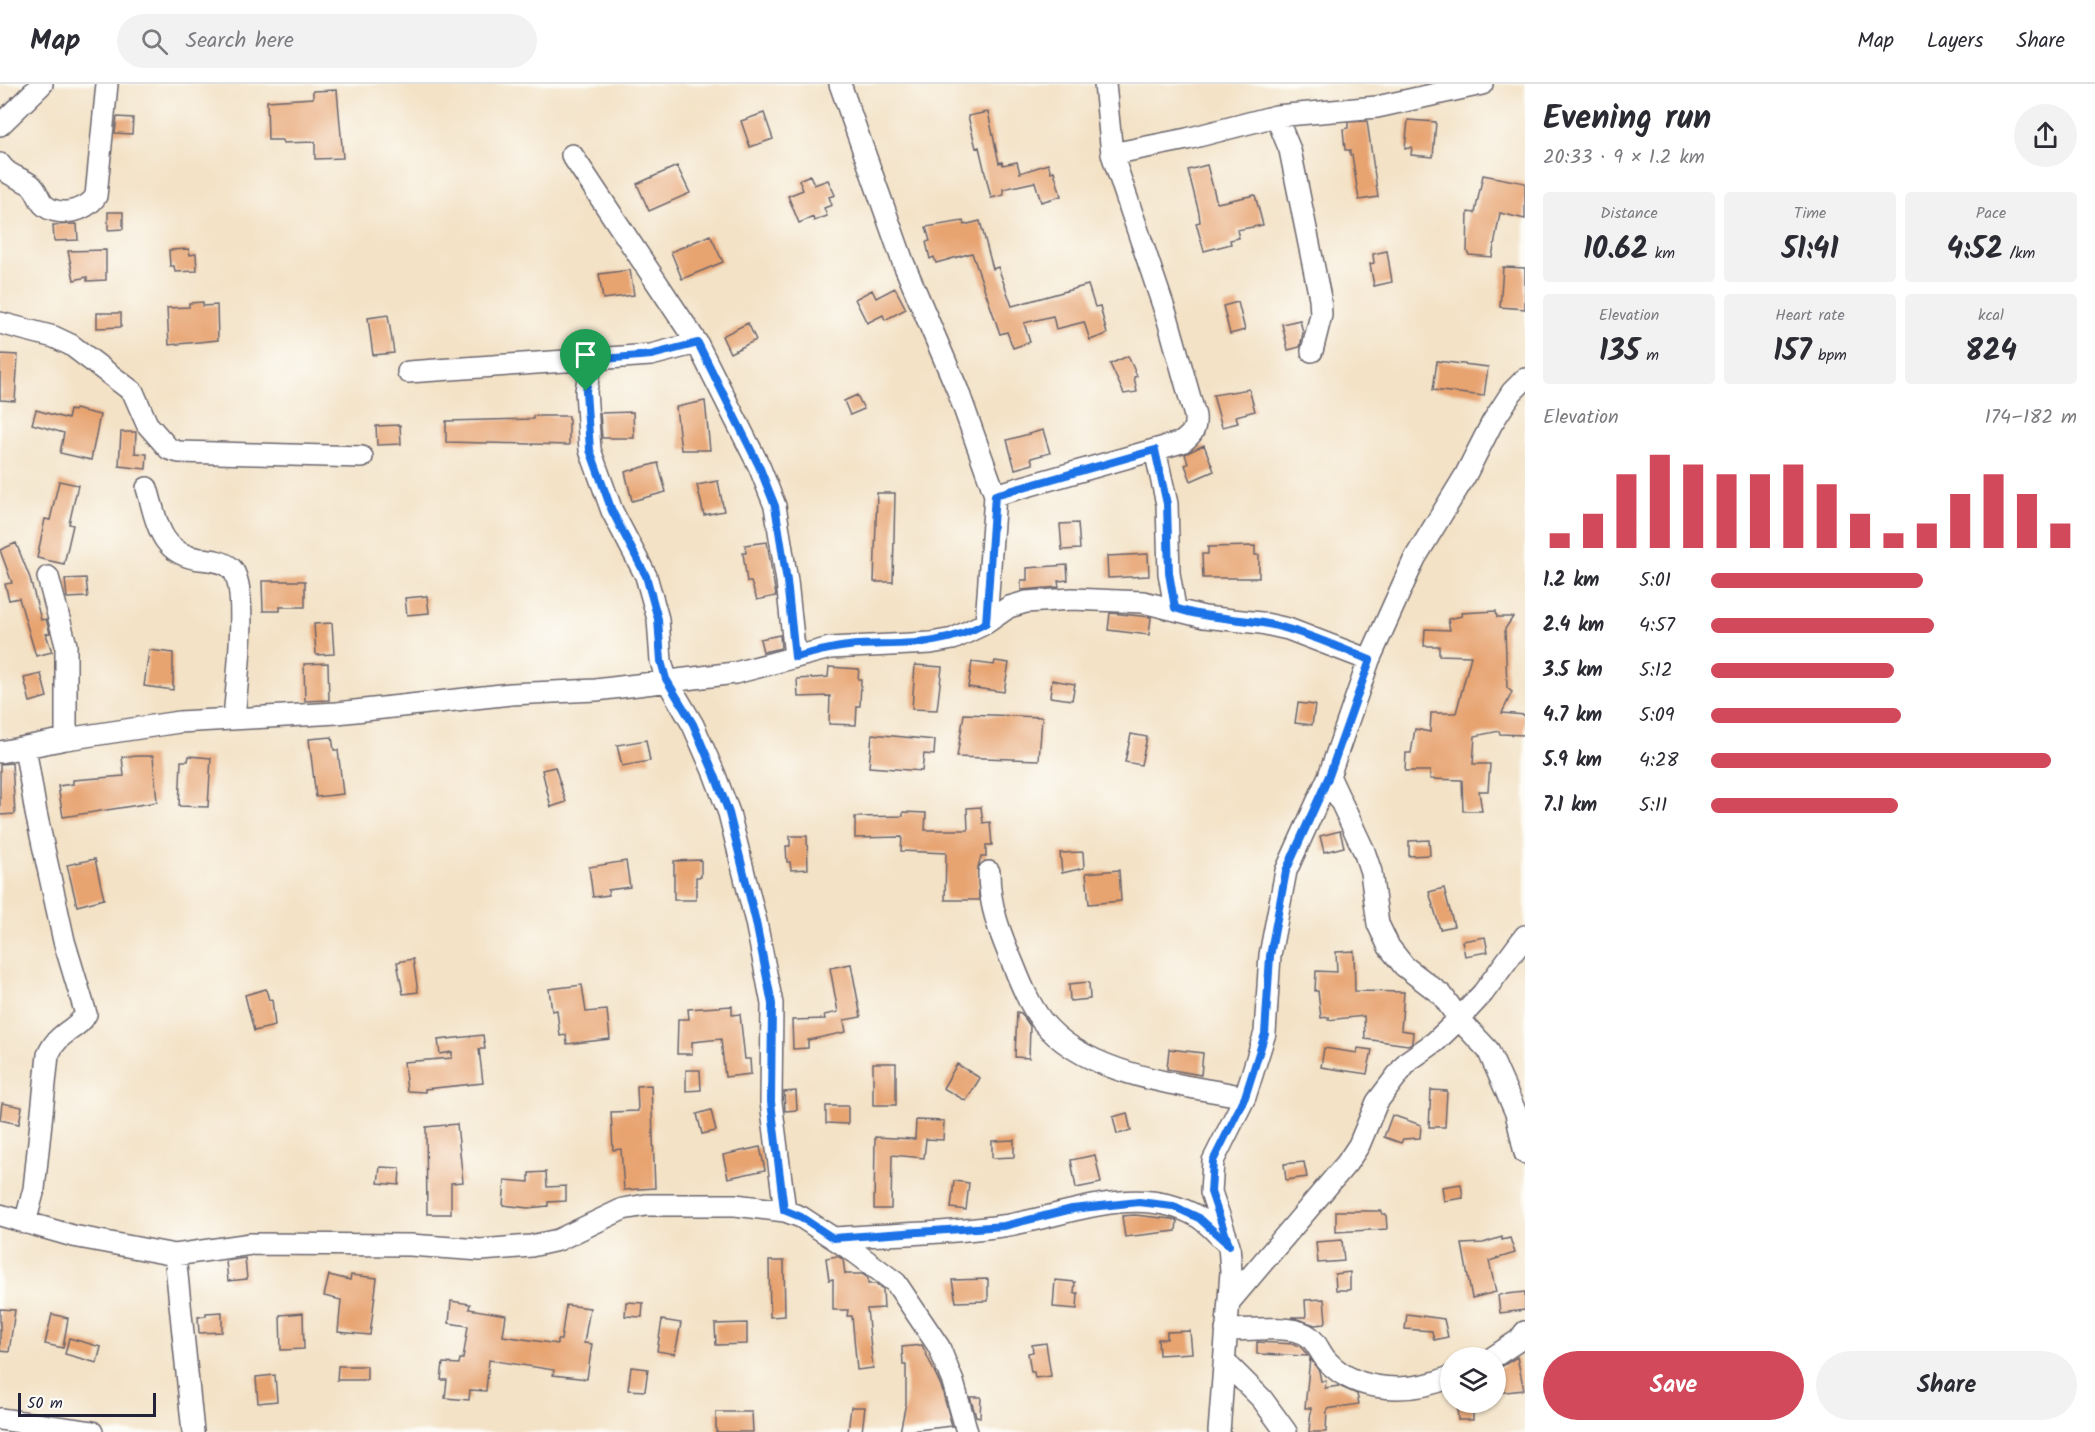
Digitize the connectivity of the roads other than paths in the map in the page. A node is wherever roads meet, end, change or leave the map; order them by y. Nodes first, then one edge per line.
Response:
1 (107, 84) edge
2 (840, 84) edge
3 (1105, 84) edge
4 (1482, 84) edge
5 (31, 88) edge
6 (1276, 116) junction
7 (0, 125) edge
8 (1112, 154) junction
9 (572, 155) dead end
10 (0, 164) edge
11 (0, 323) edge
12 (698, 343) junction
13 (1312, 351) dead end
14 (591, 360) junction
15 (408, 372) dead end
16 (1521, 391) edge
17 (1155, 450) junction
18 (362, 457) dead end
19 (147, 488) dead end
20 (995, 495) junction
21 (48, 577) dead end
22 (1175, 608) junction
23 (986, 623) junction
24 (795, 657) junction
25 (1370, 660) junction
26 (666, 679) junction
27 (234, 718) junction
28 (66, 739) junction
29 (1, 746) edge
30 (25, 747) junction
31 (1329, 776) junction
32 (989, 872) dead end
33 (1525, 936) edge
34 (1459, 1020) junction
35 (1245, 1097) junction
36 (1525, 1154) edge
37 (784, 1210) junction
38 (0, 1215) edge
39 (25, 1222) junction
40 (833, 1238) junction
41 (1229, 1245) junction
42 (176, 1255) junction
43 (1230, 1300) junction
44 (1226, 1330) junction
45 (1525, 1332) edge
46 (1506, 1349) edge
47 (1225, 1362) junction
48 (1440, 1380) edge
49 (0, 1419) edge
50 (92, 1432) edge
51 (193, 1432) edge
52 (966, 1432) edge
53 (1219, 1432) edge
54 (1286, 1432) edge

1 - 10 street
2 - 20 street
3 - 8 street
4 - 6 street
5 - 7 street
6 - 8 street
6 - 13 street
8 - 17 street
9 - 12 street
11 - 18 street
12 - 14 street
12 - 24 street
14 - 15 street
14 - 26 street
16 - 25 street
17 - 20 street
17 - 22 street
19 - 27 street
20 - 23 street
21 - 28 street
22 - 23 street
22 - 25 street
23 - 24 street
24 - 26 street
25 - 31 street
26 - 27 street
26 - 37 street
27 - 28 street
28 - 30 street
29 - 30 street
30 - 39 street
31 - 34 street
31 - 35 street
32 - 35 street
33 - 34 street
34 - 36 street
34 - 43 street
35 - 41 street
37 - 40 street
37 - 42 street
38 - 39 street
39 - 42 street
40 - 41 street
40 - 52 street
41 - 43 street
42 - 51 street
43 - 44 street
44 - 47 street
44 - 48 street
45 - 46 street
47 - 53 street
47 - 54 street
49 - 50 street

